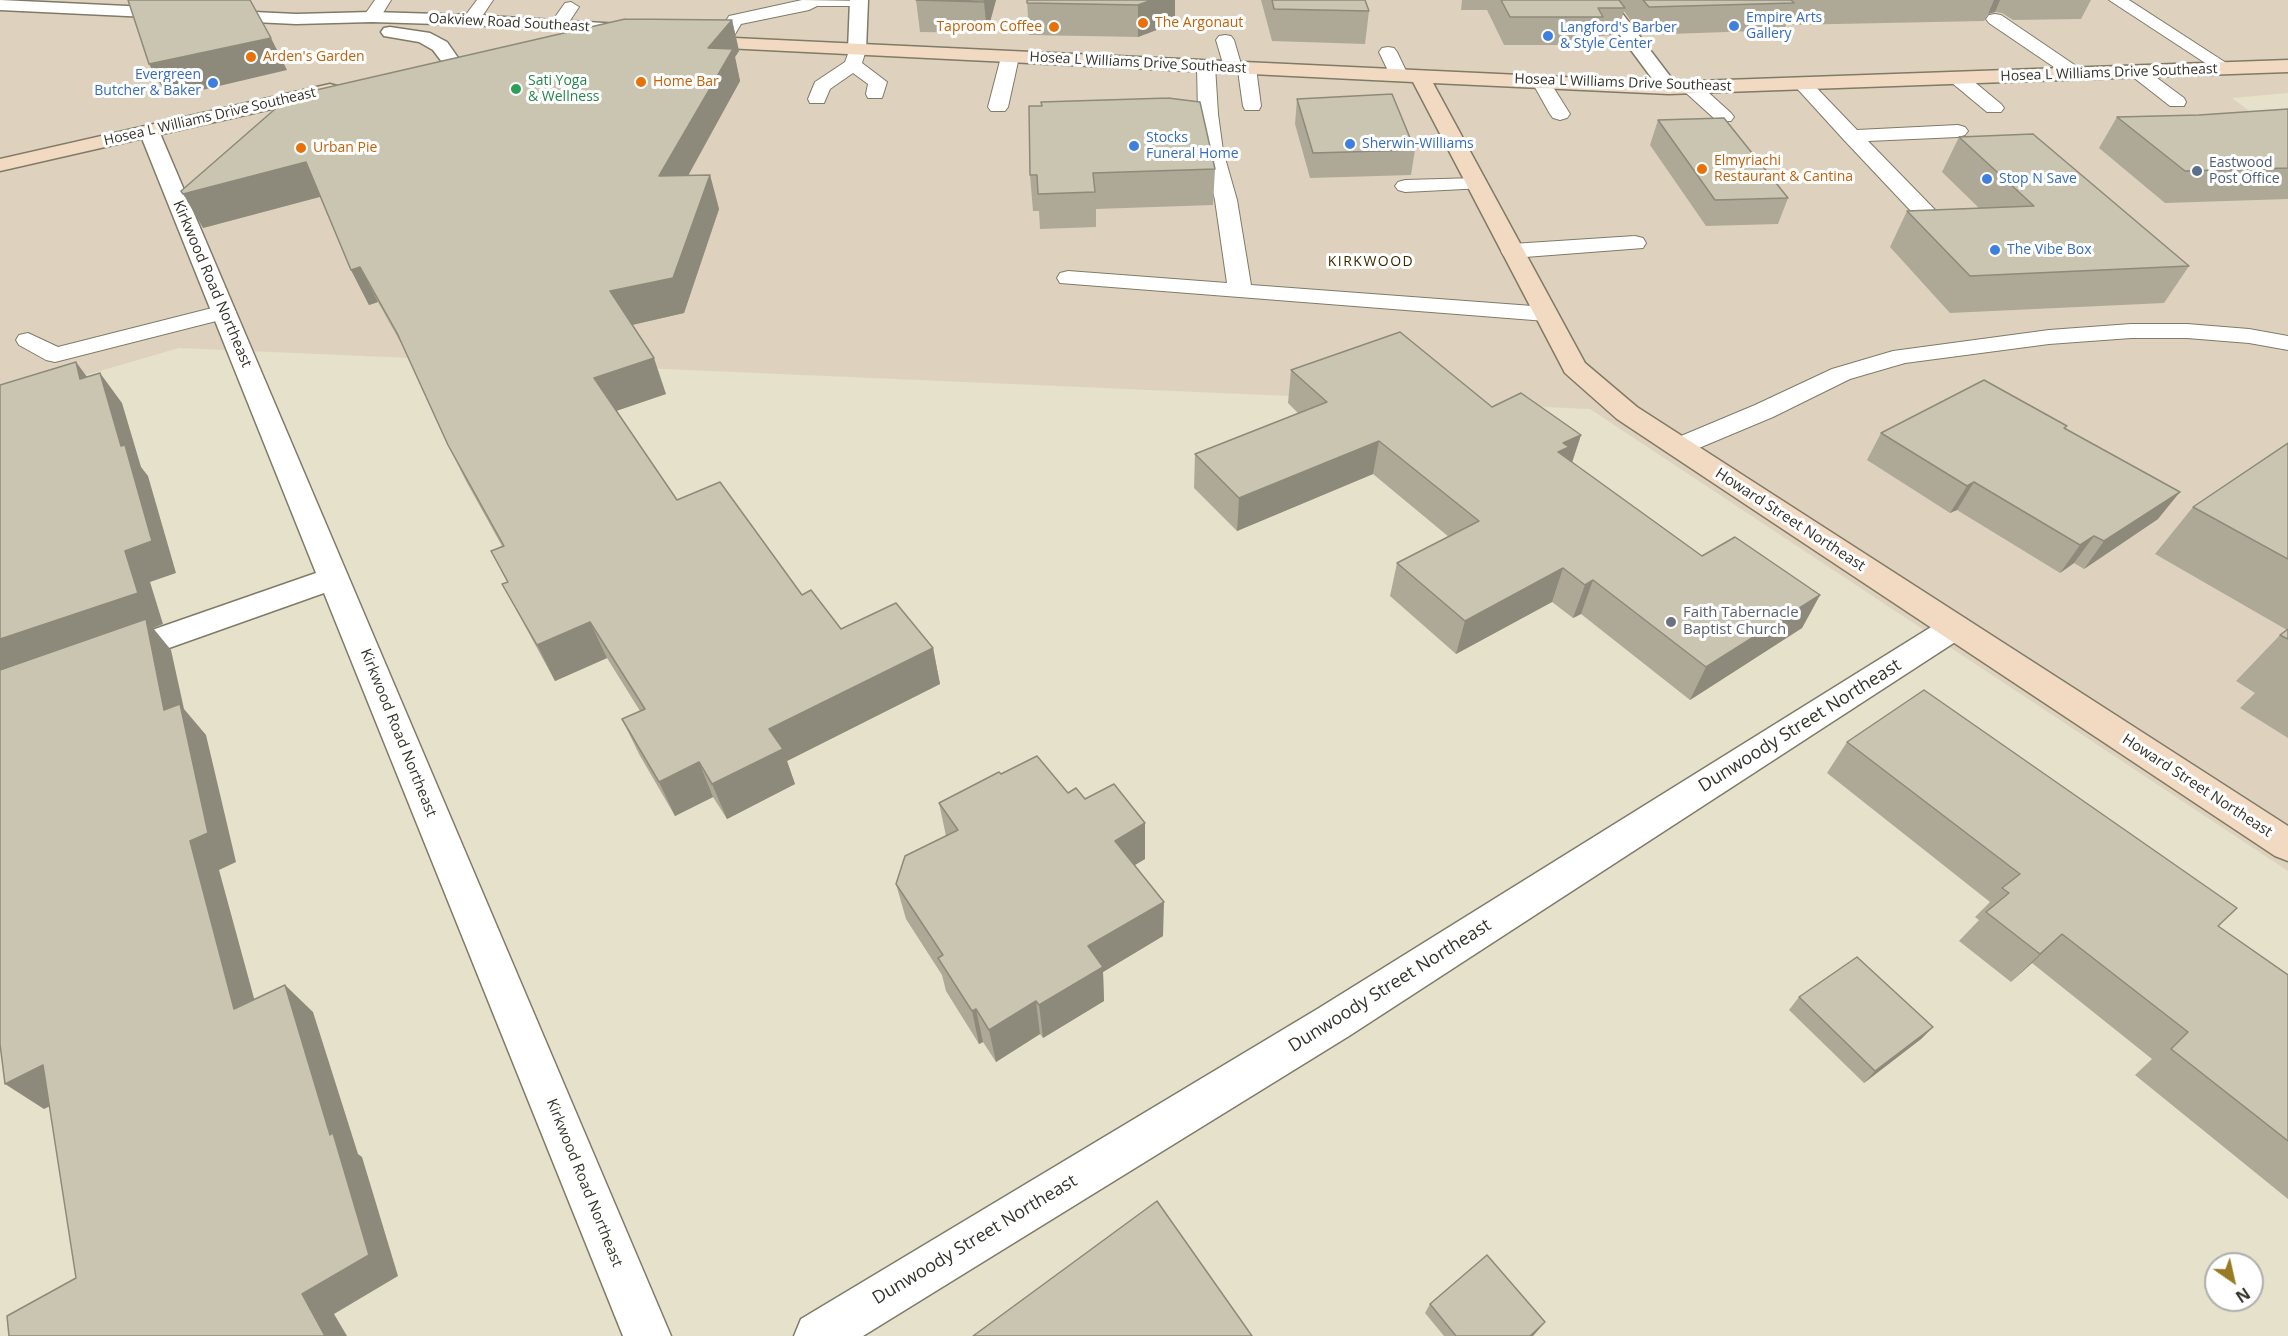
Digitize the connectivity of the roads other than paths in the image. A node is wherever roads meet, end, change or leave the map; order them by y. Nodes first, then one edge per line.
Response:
1 (181, 0) edge
2 (212, 0) edge
3 (383, 0) edge
4 (485, 0) edge
5 (1603, 0) edge
6 (2116, 0) edge
7 (810, 1) edge
8 (859, 1) edge
9 (0, 5) edge
10 (571, 7) dead end
11 (162, 13) junction
12 (195, 14) junction
13 (372, 17) junction
14 (296, 19) junction
15 (1995, 19) dead end
16 (471, 20) junction
17 (559, 24) junction
18 (679, 39) edge
19 (1225, 40) dead end
20 (722, 42) junction
21 (572, 45) edge
22 (1388, 52) dead end
23 (855, 57) junction
24 (1010, 57) junction
25 (474, 59) edge
26 (452, 63) junction
27 (1206, 66) junction
28 (2288, 66) edge
29 (432, 67) edge
30 (1240, 68) junction
31 (2224, 68) junction
32 (2139, 73) junction
33 (2076, 74) junction
34 (1410, 75) junction
35 (1959, 79) junction
36 (1541, 82) junction
37 (1802, 84) junction
38 (344, 87) edge
39 (1669, 88) junction
40 (1692, 88) junction
41 (876, 94) dead end
42 (817, 99) dead end
43 (2177, 102) dead end
44 (1252, 106) dead end
45 (998, 107) dead end
46 (1994, 108) dead end
47 (1560, 114) dead end
48 (1724, 117) edge
49 (149, 131) junction
50 (1958, 131) dead end
51 (1851, 136) junction
52 (0, 165) edge
53 (1476, 184) junction
54 (1406, 186) dead end
55 (1934, 222) edge
56 (1635, 243) dead end
57 (1512, 250) junction
58 (1068, 278) dead end
59 (1240, 291) junction
60 (224, 312) junction
61 (1546, 314) junction
62 (28, 340) dead end
63 (2288, 343) edge
64 (1678, 447) junction
65 (334, 578) junction
66 (1955, 627) junction
67 (90, 664) edge
68 (2288, 845) edge
69 (647, 1336) edge
70 (818, 1336) edge

1 - 11 lane
2 - 12 lane
3 - 13 lane
4 - 16 lane
5 - 39 street
6 - 31 lane
7 - 8 lane
7 - 20 lane
8 - 23 street
9 - 11 street, Oakview Road Southeast
10 - 17 lane
11 - 12 street, Oakview Road Southeast
12 - 14 street, Oakview Road Southeast
13 - 14 street, Oakview Road Southeast
13 - 16 street, Oakview Road Southeast
14 - 26 street, Oakview Road Southeast
15 - 33 lane
16 - 17 street, Oakview Road Southeast
17 - 21 street, Oakview Road Southeast
18 - 20 street, Hosea L Williams Drive Southeast
19 - 30 lane
20 - 23 street, Hosea L Williams Drive Southeast
22 - 34 lane
23 - 24 street, Hosea L Williams Drive Southeast
23 - 41 lane
23 - 42 lane
24 - 27 street, Hosea L Williams Drive Southeast
24 - 45 lane
25 - 26 street
26 - 29 street
27 - 30 street, Hosea L Williams Drive Southeast
27 - 59 lane
28 - 31 street, Hosea L Williams Drive Southeast
30 - 34 street, Hosea L Williams Drive Southeast
30 - 44 lane
31 - 32 street, Hosea L Williams Drive Southeast
32 - 33 street, Hosea L Williams Drive Southeast
32 - 43 lane
33 - 35 street, Hosea L Williams Drive Southeast
34 - 36 street, Hosea L Williams Drive Southeast
34 - 53 street, Howard Street Northeast
35 - 37 street, Hosea L Williams Drive Southeast
35 - 46 lane
36 - 39 street, Hosea L Williams Drive Southeast
36 - 47 lane
37 - 40 street, Hosea L Williams Drive Southeast
37 - 51 lane
38 - 49 street, Hosea L Williams Drive Southeast
39 - 40 street, Hosea L Williams Drive Southeast
40 - 48 lane
49 - 52 street, Hosea L Williams Drive Southeast
49 - 60 street, Kirkwood Road Northeast
50 - 51 lane
51 - 55 lane
53 - 54 lane
53 - 57 street, Howard Street Northeast
56 - 57 lane
57 - 61 street, Howard Street Northeast
58 - 59 lane
59 - 61 lane
60 - 62 lane
60 - 65 street, Kirkwood Road Northeast
61 - 64 street, Howard Street Northeast
63 - 64 lane
64 - 66 street, Howard Street Northeast
65 - 67 street
65 - 69 street, Kirkwood Road Northeast
66 - 68 street, Howard Street Northeast
66 - 70 street, Dunwoody Street Northeast

